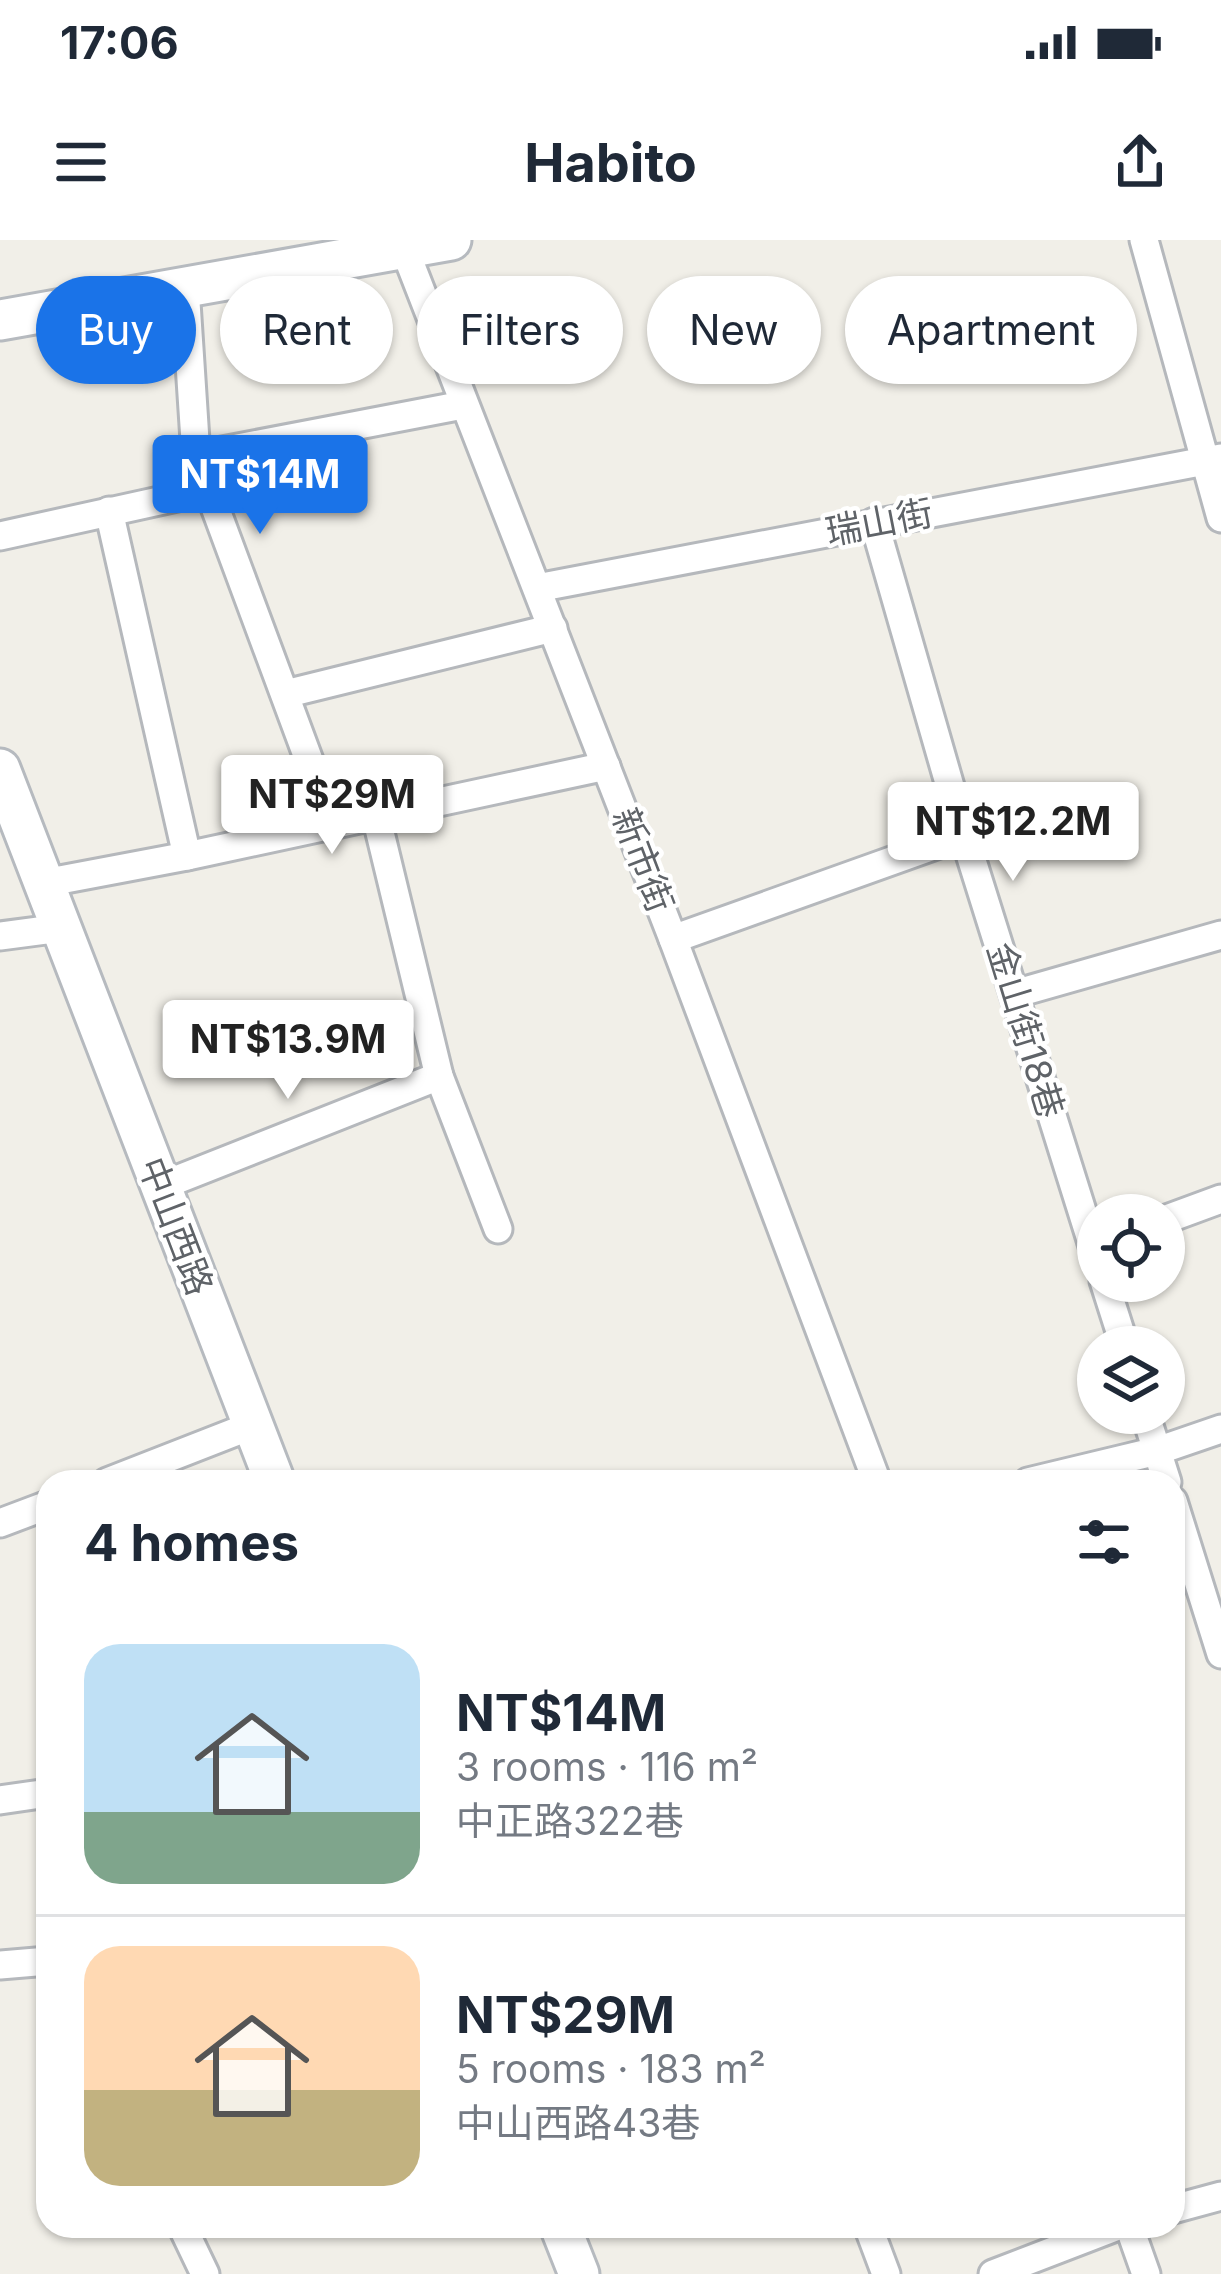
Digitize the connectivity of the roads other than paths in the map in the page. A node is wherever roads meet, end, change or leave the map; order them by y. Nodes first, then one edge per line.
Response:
1 (451, 240) edge
2 (1144, 240) edge
3 (402, 244) edge
4 (196, 285) edge
5 (36, 314) edge
6 (0, 320) edge
7 (191, 384) edge
8 (463, 405) junction
9 (196, 457) junction
10 (1213, 459) edge
11 (209, 490) junction
12 (109, 511) junction
13 (1221, 518) edge
14 (874, 522) junction
15 (0, 536) edge
16 (537, 588) junction
17 (553, 628) junction
18 (285, 694) junction
19 (606, 766) junction
20 (0, 769) edge
21 (376, 816) junction
22 (334, 825) junction
23 (964, 835) junction
24 (187, 856) junction
25 (44, 883) junction
26 (62, 928) junction
27 (1221, 935) edge
28 (0, 936) edge
29 (674, 939) junction
30 (1014, 994) junction
31 (439, 1076) junction
32 (160, 1186) junction
33 (1078, 1194) edge
34 (1221, 1199) edge
35 (1185, 1212) edge
36 (498, 1228) dead end
37 (253, 1425) junction
38 (1221, 1429) edge
39 (1152, 1434) edge
40 (1157, 1451) junction
41 (138, 1470) edge
42 (270, 1470) edge
43 (873, 1470) edge
44 (1078, 1470) edge
45 (1163, 1470) edge
46 (36, 1510) edge
47 (0, 1523) edge
48 (1185, 1539) edge
49 (1221, 1654) edge
50 (36, 1795) edge
51 (0, 1800) edge
52 (36, 1961) edge
53 (0, 1965) edge
54 (1221, 2196) edge
55 (1185, 2206) edge
56 (188, 2238) edge
57 (565, 2238) edge
58 (872, 2238) edge
59 (1087, 2238) edge
60 (1133, 2238) edge
61 (206, 2274) edge
62 (579, 2274) edge
63 (886, 2274) edge
64 (993, 2274) edge
65 (1145, 2274) edge

1 - 3 main road
2 - 10 street
3 - 4 main road
3 - 8 street, 新市街
5 - 6 main road
7 - 9 street
8 - 9 street
8 - 16 street, 新市街
9 - 11 street
10 - 13 street
10 - 14 street, 瑞山街
11 - 12 street
11 - 18 street
12 - 15 street
12 - 24 street
14 - 16 street, 瑞山街
14 - 23 street, 金山街18巷
16 - 17 street, 新市街
17 - 18 street
17 - 19 street, 新市街
18 - 22 street
19 - 21 street
19 - 29 street, 新市街
20 - 25 main road, 中山西路
21 - 22 street
21 - 31 street
22 - 24 street
23 - 29 street
23 - 30 street, 金山街18巷
24 - 25 street
25 - 26 main road, 中山西路
26 - 28 street
26 - 32 main road, 中山西路
27 - 30 street
29 - 43 street, 新市街
30 - 33 street, 金山街18巷
31 - 32 street
31 - 36 street
32 - 37 main road, 中山西路
34 - 35 street
37 - 41 street
37 - 42 main road, 中山西路
38 - 40 street
39 - 40 street
40 - 44 street
40 - 45 street
46 - 47 street
48 - 49 street
50 - 51 street
52 - 53 street
54 - 55 street
56 - 61 street
57 - 62 main road
58 - 63 street
59 - 64 street
60 - 65 street

